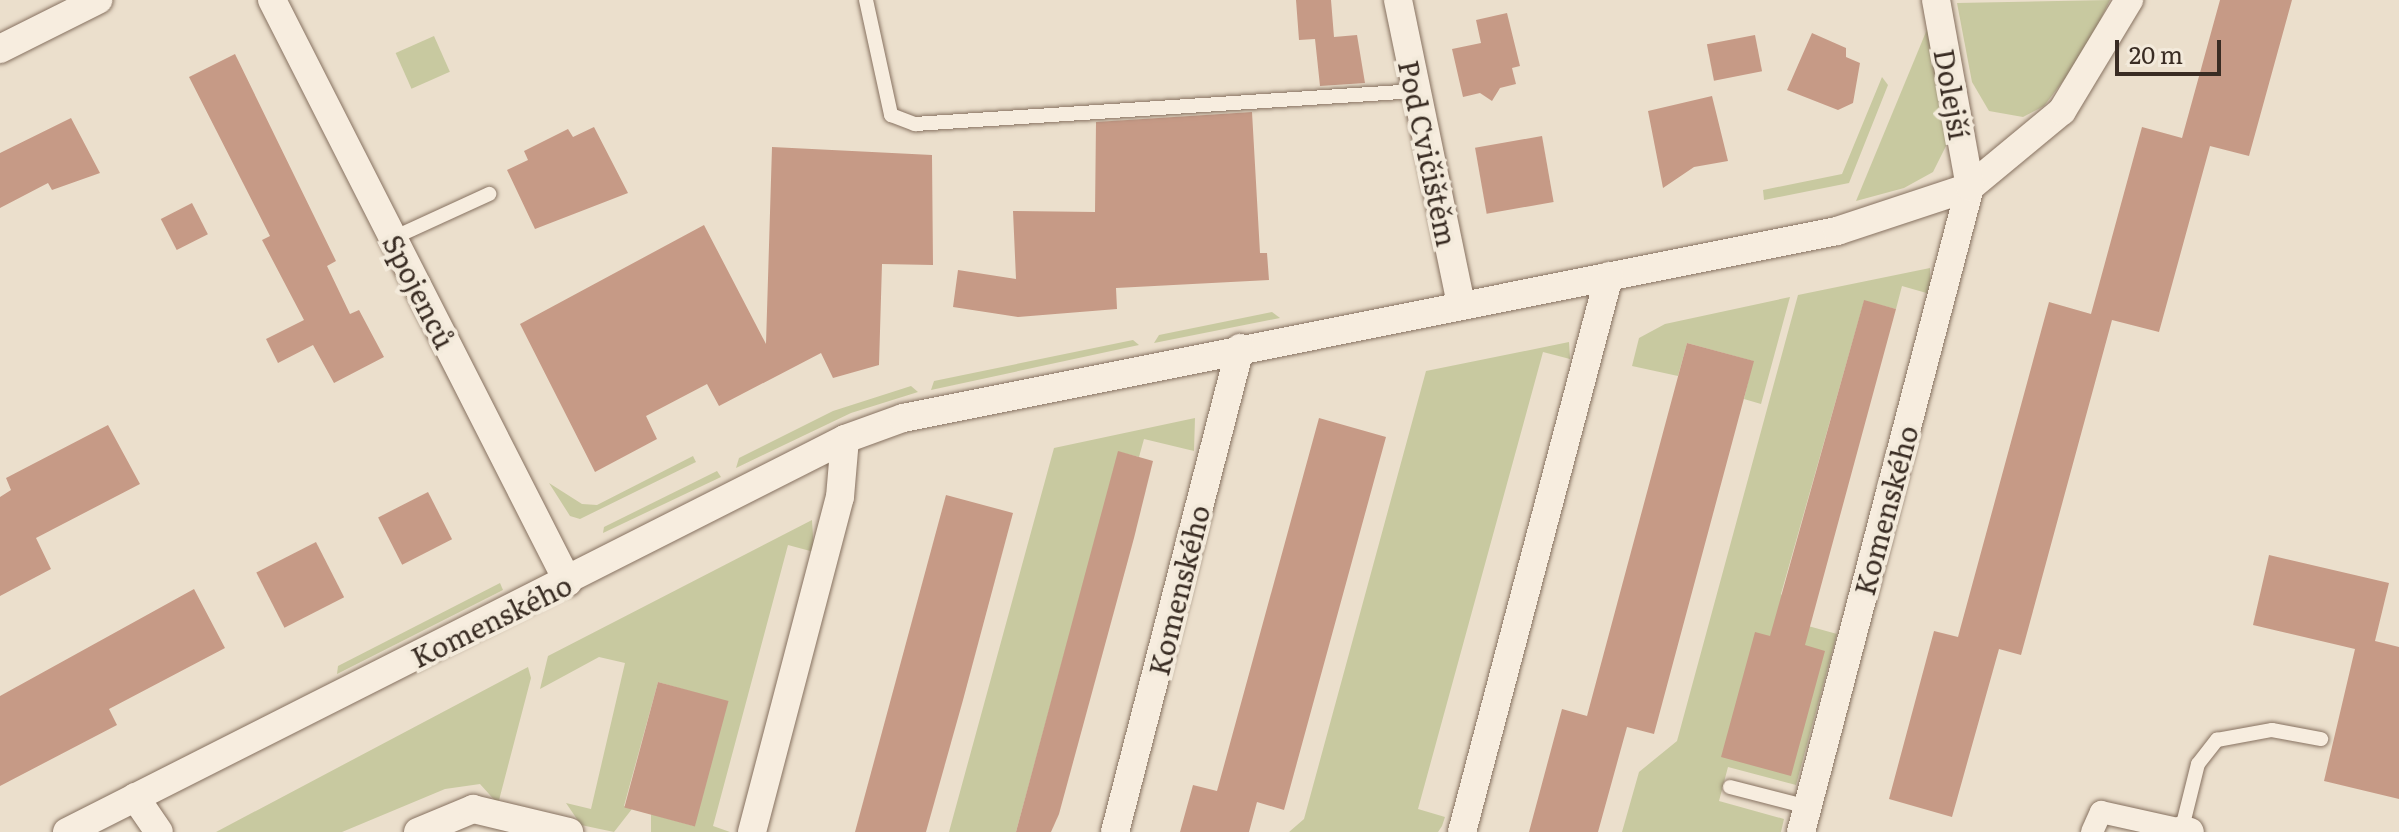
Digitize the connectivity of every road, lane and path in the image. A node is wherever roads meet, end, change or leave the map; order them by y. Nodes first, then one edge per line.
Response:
1 (98, 0) edge
2 (272, 0) edge
3 (866, 0) edge
4 (1398, 0) edge
5 (1936, 0) edge
6 (2129, 0) edge
7 (0, 49) edge
8 (1416, 91) junction
9 (1970, 187) junction
10 (489, 194) dead end
11 (393, 238) junction
12 (1609, 276) junction
13 (1461, 305) junction
14 (1240, 348) junction
15 (845, 439) junction
16 (568, 582) junction
17 (2321, 739) dead end
18 (1730, 787) dead end
19 (135, 797) junction
20 (1804, 820) edge
21 (2184, 831) edge
22 (67, 832) edge
23 (159, 832) edge
24 (418, 832) edge
25 (569, 832) edge
26 (752, 832) edge
27 (1115, 832) edge
28 (1462, 832) edge
29 (2092, 832) edge

1 - 7 street
2 - 11 street, Spojenců
3 - 8 lane
4 - 8 street, Pod Cvičištěm
5 - 9 street, Dolejší
6 - 9 street, Komenského
8 - 13 street, Pod Cvičištěm
9 - 12 street, Komenského
9 - 20 street, Komenského
10 - 11 lane
11 - 16 street, Spojenců
12 - 13 street, Komenského
12 - 28 street
13 - 14 street, Komenského
14 - 15 street, Komenského
14 - 27 street, Komenského
15 - 16 street, Komenského
15 - 26 street
16 - 19 street, Komenského
17 - 21 lane
18 - 20 lane
19 - 22 street, Komenského
19 - 23 street
21 - 29 street
24 - 25 street

